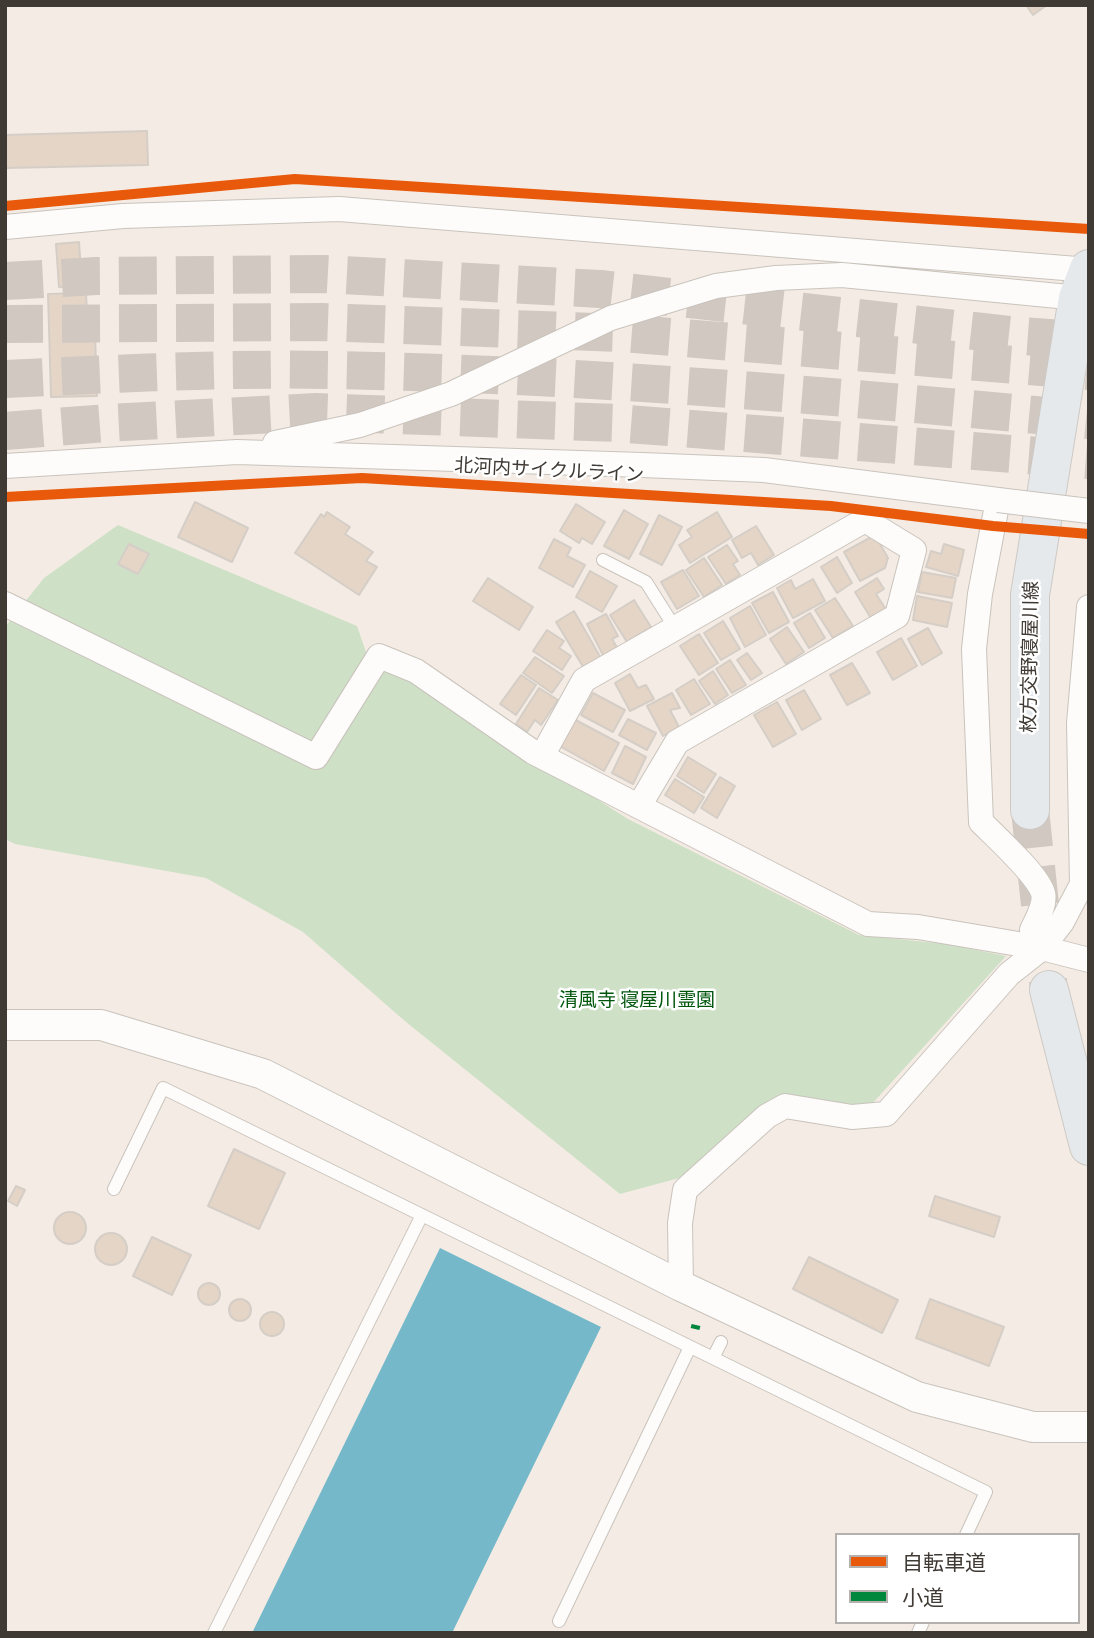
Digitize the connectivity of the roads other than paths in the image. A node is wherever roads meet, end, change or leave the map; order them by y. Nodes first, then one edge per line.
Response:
1 (5, 227) edge
2 (1086, 281) edge
3 (237, 452) junction
4 (5, 466) edge
5 (998, 500) junction
6 (1089, 511) edge
7 (603, 560) dead end
8 (5, 604) edge
9 (1089, 607) edge
10 (675, 628) junction
11 (541, 756) junction
12 (639, 806) junction
13 (1030, 810) tunnel mouth
14 (1042, 948) junction
15 (1089, 960) edge
16 (1049, 990) tunnel mouth
17 (5, 1025) edge
18 (1089, 1146) edge
19 (114, 1188) dead end
20 (422, 1215) junction
21 (681, 1286) junction
22 (721, 1342) dead end
23 (691, 1347) junction
24 (713, 1358) junction
25 (1089, 1427) edge
26 (967, 1533) edge
27 (559, 1621) dead end
28 (214, 1633) edge

1 - 2 street
2 - 3 street
2 - 13 main road, 枚方交野寝屋川線
3 - 4 street
3 - 5 street
5 - 6 street, bridge
5 - 14 street
7 - 10 lane
8 - 11 street
9 - 14 street
10 - 11 street
10 - 12 street
11 - 12 street
12 - 14 street
14 - 15 street
14 - 21 street
16 - 18 main road
17 - 21 street
19 - 20 lane
20 - 23 lane
20 - 28 lane
21 - 25 street
22 - 24 lane
23 - 24 lane
23 - 27 lane
24 - 26 lane

